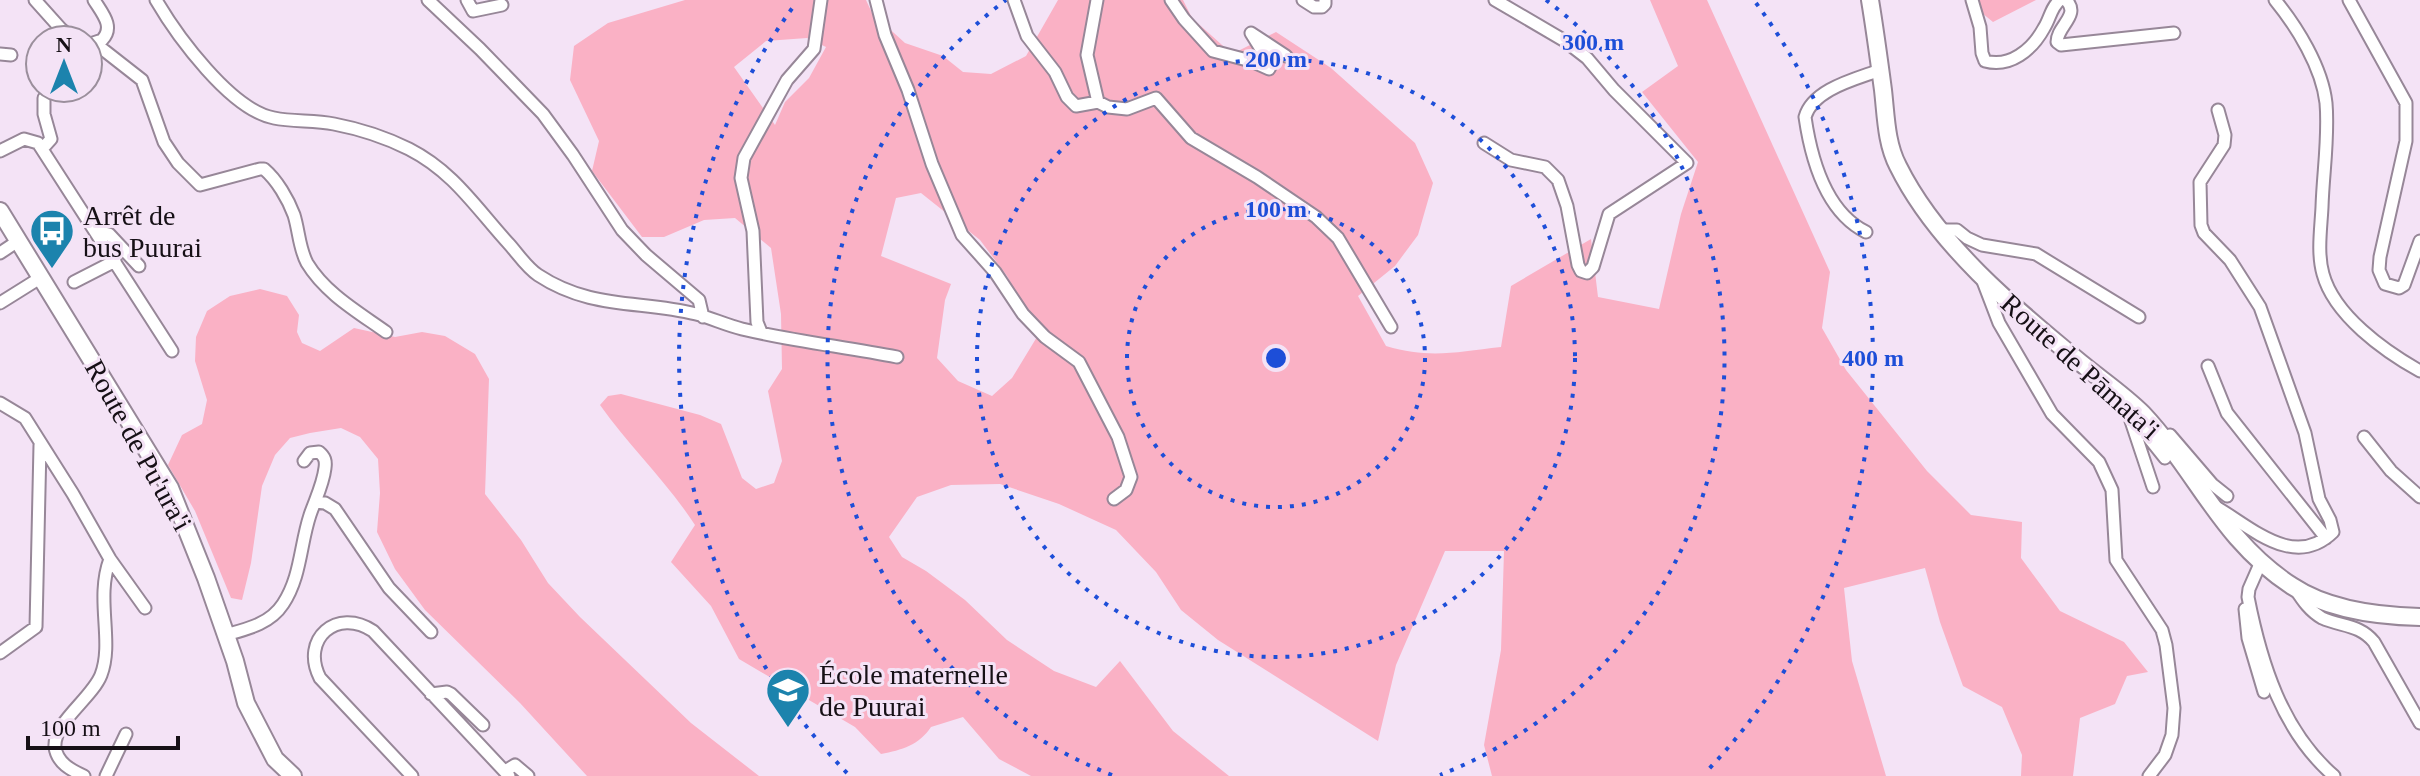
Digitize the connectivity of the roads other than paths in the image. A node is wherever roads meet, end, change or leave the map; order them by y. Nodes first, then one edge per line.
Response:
1 (35, 0) edge
2 (94, 0) edge
3 (156, 0) edge
4 (428, 0) edge
5 (467, 0) edge
6 (821, 0) edge
7 (876, 0) edge
8 (1014, 0) edge
9 (1097, 0) edge
10 (1171, 0) edge
11 (1303, 0) edge
12 (1325, 0) edge
13 (1495, 0) edge
14 (1870, 0) edge
15 (1972, 0) edge
16 (2060, 0) edge
17 (2066, 0) edge
18 (2275, 0) edge
19 (2349, 0) edge
20 (502, 5) dead end
21 (57, 24) edge
22 (2174, 33) dead end
23 (104, 37) edge
24 (104, 53) edge
25 (1286, 56) dead end
26 (1880, 70) junction
27 (1098, 102) junction
28 (44, 104) edge
29 (2218, 110) dead end
30 (1484, 143) dead end
31 (42, 149) junction
32 (0, 151) edge
33 (294, 215) junction
34 (1, 216) edge
35 (1942, 230) junction
36 (96, 231) junction
37 (1866, 232) dead end
38 (18, 241) junction
39 (2420, 241) edge
40 (293, 247) dead end
41 (0, 253) edge
42 (115, 261) junction
43 (139, 266) dead end
44 (1981, 276) junction
45 (40, 278) junction
46 (74, 282) dead end
47 (0, 303) edge
48 (703, 317) junction
49 (2139, 317) dead end
50 (1391, 327) dead end
51 (386, 332) dead end
52 (761, 332) junction
53 (172, 351) dead end
54 (897, 357) dead end
55 (2208, 366) dead end
56 (2420, 371) edge
57 (0, 403) edge
58 (2127, 403) junction
59 (2156, 430) junction
60 (2364, 437) dead end
61 (40, 445) junction
62 (2165, 458) dead end
63 (304, 461) dead end
64 (2153, 487) dead end
65 (2227, 496) dead end
66 (2420, 497) edge
67 (1114, 499) dead end
68 (315, 502) junction
69 (2208, 503) junction
70 (2326, 538) junction
71 (110, 559) junction
72 (2260, 564) junction
73 (2294, 588) junction
74 (2249, 589) junction
75 (145, 608) dead end
76 (2420, 617) edge
77 (2162, 630) junction
78 (431, 632) dead end
79 (225, 635) junction
80 (2175, 639) dead end
81 (0, 653) edge
82 (2264, 692) dead end
83 (431, 694) junction
84 (2420, 723) edge
85 (483, 725) dead end
86 (126, 734) dead end
87 (507, 774) edge
88 (84, 776) edge
89 (106, 776) edge
90 (293, 776) edge
91 (412, 776) edge
92 (528, 776) edge
93 (2149, 776) edge
94 (2334, 776) edge

1 - 21 street
2 - 23 street
3 - 48 street
4 - 48 street
5 - 20 street
6 - 52 street
7 - 67 street
8 - 27 street
9 - 27 street
10 - 25 street
11 - 12 street
13 - 30 street
14 - 26 main road, Route de Pāmata'i
15 - 16 street
17 - 22 street
18 - 56 street
19 - 39 street
24 - 33 street
26 - 35 main road, Route de Pāmata'i
26 - 37 street
27 - 50 street
28 - 31 street
29 - 70 street
31 - 32 street
31 - 36 street
33 - 40 street
33 - 51 street
34 - 38 main road, Route de Pu'ura'i
35 - 44 main road, Route de Pāmata'i
35 - 49 street
36 - 42 street
36 - 43 street
38 - 41 street
38 - 45 main road, Route de Pu'ura'i
42 - 46 street
42 - 53 street
44 - 58 main road, Route de Pāmata'i
44 - 77 street
45 - 47 street
45 - 79 main road, Route de Pu'ura'i
48 - 52 street
52 - 54 street
55 - 70 street
57 - 61 street
58 - 59 main road, Route de Pāmata'i
58 - 62 street
58 - 64 street
59 - 65 street
59 - 69 main road, Route de Pāmata'i
60 - 66 street
61 - 71 street
61 - 81 street
63 - 68 street
68 - 78 street
68 - 79 street
69 - 70 street
69 - 72 main road, Route de Pāmata'i
71 - 75 street
71 - 88 street
72 - 73 main road, Route de Pāmata'i
72 - 74 street
73 - 76 main road, Route de Pāmata'i
73 - 84 street
74 - 82 street
74 - 94 street
77 - 80 street
77 - 93 street
79 - 90 main road, Route de Pu'ura'i
83 - 85 street
83 - 87 street
83 - 91 street
86 - 89 street
87 - 92 street

